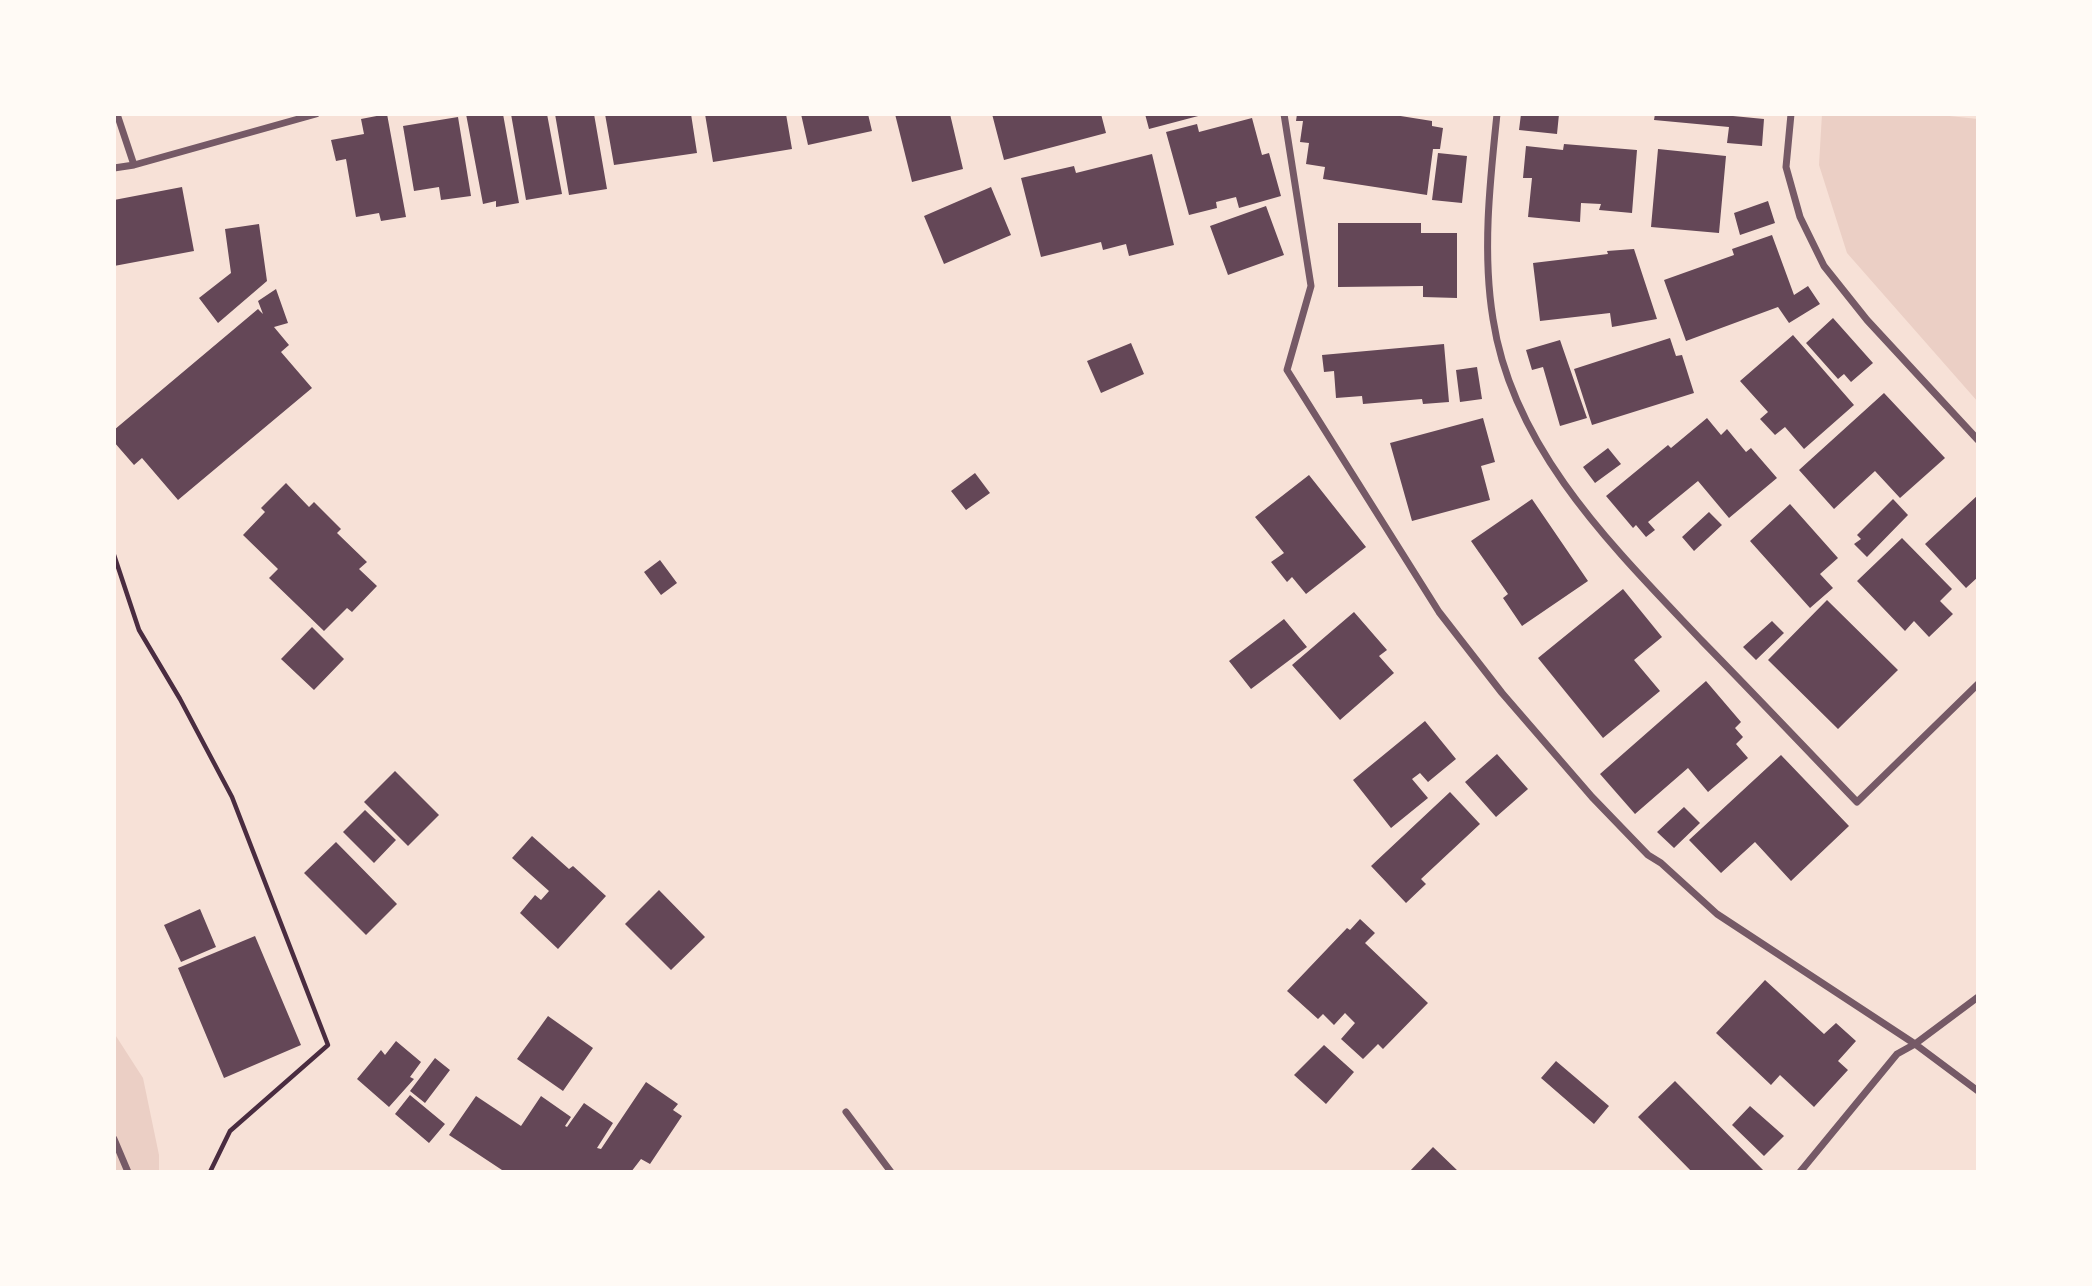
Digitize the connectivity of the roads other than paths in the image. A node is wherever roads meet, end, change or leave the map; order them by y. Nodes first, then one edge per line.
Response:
1 (117, 114) edge
2 (316, 114) edge
3 (1284, 114) edge
4 (1497, 114) edge
5 (1791, 114) edge
6 (134, 165) junction
7 (114, 168) edge
8 (1978, 440) edge
9 (1978, 684) edge
10 (1978, 997) edge
11 (1915, 1044) junction
12 (1978, 1091) edge
13 (846, 1111) dead end
14 (114, 1139) edge
15 (128, 1172) edge
16 (891, 1172) edge
17 (1800, 1172) edge

1 - 6 street
2 - 6 street
3 - 11 street
4 - 9 street
5 - 8 street
6 - 7 street
10 - 11 street
11 - 12 street
11 - 17 street
13 - 16 street
14 - 15 street

